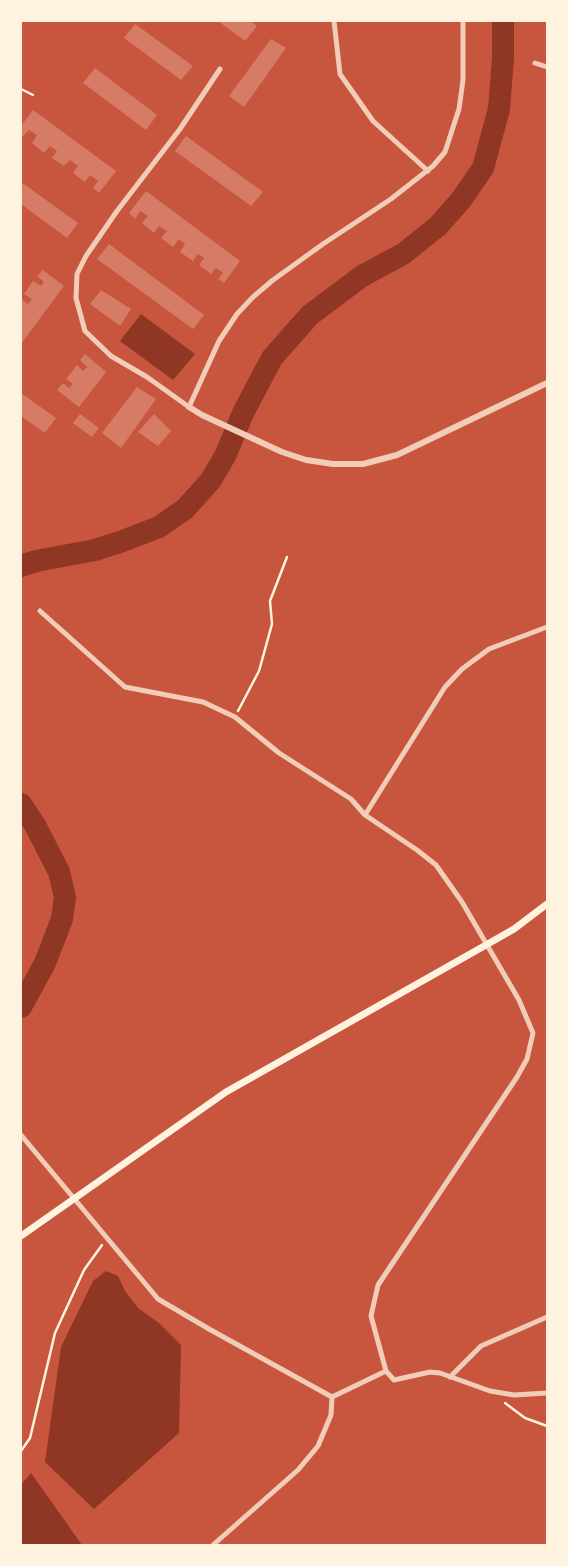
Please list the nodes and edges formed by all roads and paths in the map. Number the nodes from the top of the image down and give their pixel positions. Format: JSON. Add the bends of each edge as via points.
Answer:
{"nodes":[{"id":1,"x":334,"y":21,"type":"edge"},
{"id":2,"x":463,"y":21,"type":"edge"},
{"id":3,"x":535,"y":63,"type":"dead end"},
{"id":4,"x":547,"y":67,"type":"edge"},
{"id":5,"x":220,"y":69,"type":"dead end"},
{"id":6,"x":21,"y":89,"type":"edge"},
{"id":7,"x":33,"y":95,"type":"dead end"},
{"id":8,"x":428,"y":171,"type":"junction"},
{"id":9,"x":547,"y":383,"type":"edge"},
{"id":10,"x":188,"y":407,"type":"junction"},
{"id":11,"x":287,"y":557,"type":"dead end"},
{"id":12,"x":40,"y":611,"type":"dead end"},
{"id":13,"x":547,"y":627,"type":"edge"},
{"id":14,"x":235,"y":717,"type":"junction"},
{"id":15,"x":364,"y":815,"type":"junction"},
{"id":16,"x":547,"y":904,"type":"edge"},
{"id":17,"x":486,"y":945,"type":"junction"},
{"id":18,"x":21,"y":1135,"type":"edge"},
{"id":19,"x":75,"y":1198,"type":"junction"},
{"id":20,"x":21,"y":1236,"type":"edge"},
{"id":21,"x":108,"y":1237,"type":"junction"},
{"id":22,"x":547,"y":1317,"type":"edge"},
{"id":23,"x":386,"y":1371,"type":"junction"},
{"id":24,"x":450,"y":1377,"type":"junction"},
{"id":25,"x":547,"y":1393,"type":"edge"},
{"id":26,"x":332,"y":1398,"type":"junction"},
{"id":27,"x":504,"y":1402,"type":"dead end"},
{"id":28,"x":547,"y":1426,"type":"edge"},
{"id":29,"x":21,"y":1451,"type":"edge"},
{"id":30,"x":213,"y":1545,"type":"edge"}],
"edges":[{"from":1,"to":8,"type":"street","via":[[340,74],[373,121]]},
{"from":2,"to":8,"type":"street","via":[[463,80],[459,109],[445,152]]},
{"from":3,"to":4,"type":"street"},
{"from":5,"to":10,"type":"street","via":[[86,256],[78,274],[76,298],[85,331],[111,356]]},
{"from":6,"to":7,"type":"path"},
{"from":8,"to":10,"type":"street","via":[[253,296],[219,341]]},
{"from":9,"to":10,"type":"street","via":[[396,455],[363,464],[306,460],[282,452]]},
{"from":11,"to":14,"type":"path","via":[[270,601],[272,624],[260,671]]},
{"from":12,"to":14,"type":"street","via":[[126,686],[204,702]]},
{"from":13,"to":15,"type":"street","via":[[489,648],[445,687]]},
{"from":14,"to":15,"type":"street","via":[[280,753],[351,799]]},
{"from":15,"to":17,"type":"street","via":[[436,865]]},
{"from":16,"to":17,"type":"main road"},
{"from":17,"to":19,"type":"main road","via":[[226,1092]]},
{"from":17,"to":23,"type":"street","via":[[519,1000],[533,1033],[527,1059],[378,1285],[371,1316]]},
{"from":18,"to":19,"type":"street"},
{"from":19,"to":20,"type":"main road"},
{"from":19,"to":21,"type":"street"},
{"from":21,"to":26,"type":"street","via":[[158,1299]]},
{"from":21,"to":29,"type":"path","via":[[84,1270],[55,1333],[30,1438]]},
{"from":22,"to":24,"type":"street","via":[[481,1346]]},
{"from":23,"to":24,"type":"street","via":[[394,1380],[430,1372]]},
{"from":23,"to":26,"type":"street"},
{"from":24,"to":25,"type":"street","via":[[490,1391],[514,1395]]},
{"from":26,"to":30,"type":"street","via":[[331,1415],[318,1446],[298,1470]]},
{"from":27,"to":28,"type":"path","via":[[525,1418]]}]}
